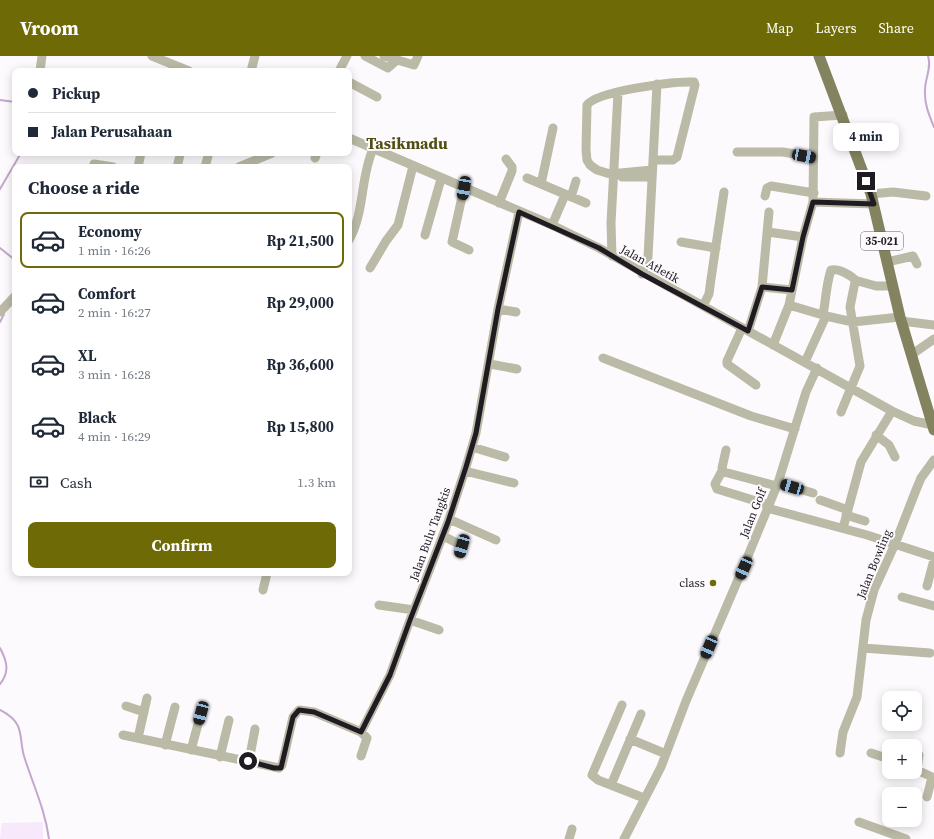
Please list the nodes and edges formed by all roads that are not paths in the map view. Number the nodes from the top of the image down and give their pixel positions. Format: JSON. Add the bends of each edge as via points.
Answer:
{"nodes":[{"id":1,"x":42,"y":56,"type":"edge"},
{"id":2,"x":152,"y":56,"type":"edge"},
{"id":3,"x":256,"y":56,"type":"edge"},
{"id":4,"x":346,"y":56,"type":"edge"},
{"id":5,"x":365,"y":56,"type":"edge"},
{"id":6,"x":384,"y":56,"type":"edge"},
{"id":7,"x":418,"y":56,"type":"edge"},
{"id":8,"x":819,"y":56,"type":"edge"},
{"id":9,"x":166,"y":59,"type":"edge"},
{"id":10,"x":397,"y":60,"type":"junction"},
{"id":11,"x":40,"y":68,"type":"edge"},
{"id":12,"x":183,"y":68,"type":"edge"},
{"id":13,"x":252,"y":68,"type":"edge"},
{"id":14,"x":340,"y":68,"type":"edge"},
{"id":15,"x":352,"y":84,"type":"edge"},
{"id":16,"x":657,"y":84,"type":"junction"},
{"id":17,"x":618,"y":93,"type":"junction"},
{"id":18,"x":376,"y":97,"type":"dead end"},
{"id":19,"x":842,"y":115,"type":"junction"},
{"id":20,"x":553,"y":128,"type":"dead end"},
{"id":21,"x":352,"y":139,"type":"edge"},
{"id":22,"x":373,"y":149,"type":"junction"},
{"id":23,"x":737,"y":152,"type":"dead end"},
{"id":24,"x":208,"y":156,"type":"dead end"},
{"id":25,"x":265,"y":156,"type":"edge"},
{"id":26,"x":813,"y":157,"type":"junction"},
{"id":27,"x":506,"y":159,"type":"dead end"},
{"id":28,"x":653,"y":160,"type":"junction"},
{"id":29,"x":206,"y":164,"type":"edge"},
{"id":30,"x":246,"y":164,"type":"edge"},
{"id":31,"x":413,"y":166,"type":"junction"},
{"id":32,"x":614,"y":174,"type":"junction"},
{"id":33,"x":652,"y":174,"type":"junction"},
{"id":34,"x":527,"y":178,"type":"dead end"},
{"id":35,"x":441,"y":179,"type":"junction"},
{"id":36,"x":576,"y":181,"type":"dead end"},
{"id":37,"x":541,"y":184,"type":"junction"},
{"id":38,"x":464,"y":188,"type":"junction"},
{"id":39,"x":724,"y":192,"type":"dead end"},
{"id":40,"x":568,"y":196,"type":"junction"},
{"id":41,"x":764,"y":196,"type":"dead end"},
{"id":42,"x":926,"y":196,"type":"dead end"},
{"id":43,"x":814,"y":198,"type":"junction"},
{"id":44,"x":873,"y":199,"type":"junction"},
{"id":45,"x":499,"y":203,"type":"junction"},
{"id":46,"x":586,"y":203,"type":"dead end"},
{"id":47,"x":519,"y":212,"type":"junction"},
{"id":48,"x":769,"y":212,"type":"dead end"},
{"id":49,"x":552,"y":225,"type":"junction"},
{"id":50,"x":352,"y":232,"type":"edge"},
{"id":51,"x":768,"y":232,"type":"junction"},
{"id":52,"x":425,"y":235,"type":"dead end"},
{"id":53,"x":803,"y":237,"type":"junction"},
{"id":54,"x":681,"y":242,"type":"dead end"},
{"id":55,"x":716,"y":248,"type":"junction"},
{"id":56,"x":469,"y":250,"type":"dead end"},
{"id":57,"x":612,"y":256,"type":"junction"},
{"id":58,"x":887,"y":262,"type":"junction"},
{"id":59,"x":917,"y":264,"type":"dead end"},
{"id":60,"x":370,"y":268,"type":"dead end"},
{"id":61,"x":642,"y":274,"type":"junction"},
{"id":62,"x":856,"y":281,"type":"junction"},
{"id":63,"x":893,"y":286,"type":"junction"},
{"id":64,"x":762,"y":287,"type":"junction"},
{"id":65,"x":792,"y":290,"type":"junction"},
{"id":66,"x":12,"y":299,"type":"edge"},
{"id":67,"x":789,"y":305,"type":"junction"},
{"id":68,"x":703,"y":306,"type":"junction"},
{"id":69,"x":498,"y":309,"type":"junction"},
{"id":70,"x":0,"y":312,"type":"edge"},
{"id":71,"x":516,"y":312,"type":"dead end"},
{"id":72,"x":824,"y":315,"type":"junction"},
{"id":73,"x":901,"y":319,"type":"junction"},
{"id":74,"x":853,"y":322,"type":"junction"},
{"id":75,"x":934,"y":325,"type":"edge"},
{"id":76,"x":745,"y":329,"type":"junction"},
{"id":77,"x":934,"y":339,"type":"edge"},
{"id":78,"x":773,"y":345,"type":"junction"},
{"id":79,"x":911,"y":355,"type":"junction"},
{"id":80,"x":603,"y":358,"type":"dead end"},
{"id":81,"x":806,"y":362,"type":"junction"},
{"id":82,"x":490,"y":364,"type":"junction"},
{"id":83,"x":817,"y":368,"type":"junction"},
{"id":84,"x":517,"y":369,"type":"dead end"},
{"id":85,"x":756,"y":385,"type":"dead end"},
{"id":86,"x":851,"y":387,"type":"junction"},
{"id":87,"x":892,"y":411,"type":"junction"},
{"id":88,"x":841,"y":412,"type":"dead end"},
{"id":89,"x":933,"y":428,"type":"edge"},
{"id":90,"x":795,"y":429,"type":"junction"},
{"id":91,"x":876,"y":435,"type":"junction"},
{"id":92,"x":472,"y":447,"type":"junction"},
{"id":93,"x":726,"y":450,"type":"dead end"},
{"id":94,"x":505,"y":457,"type":"dead end"},
{"id":95,"x":895,"y":457,"type":"dead end"},
{"id":96,"x":934,"y":460,"type":"edge"},
{"id":97,"x":465,"y":470,"type":"junction"},
{"id":98,"x":722,"y":471,"type":"junction"},
{"id":99,"x":514,"y":483,"type":"dead end"},
{"id":100,"x":778,"y":485,"type":"junction"},
{"id":101,"x":813,"y":493,"type":"dead end"},
{"id":102,"x":820,"y":500,"type":"dead end"},
{"id":103,"x":768,"y":506,"type":"junction"},
{"id":104,"x":847,"y":512,"type":"junction"},
{"id":105,"x":449,"y":519,"type":"junction"},
{"id":106,"x":865,"y":521,"type":"dead end"},
{"id":107,"x":843,"y":528,"type":"junction"},
{"id":108,"x":443,"y":536,"type":"junction"},
{"id":109,"x":496,"y":540,"type":"dead end"},
{"id":110,"x":895,"y":544,"type":"junction"},
{"id":111,"x":460,"y":554,"type":"dead end"},
{"id":112,"x":934,"y":558,"type":"edge"},
{"id":113,"x":266,"y":576,"type":"edge"},
{"id":114,"x":927,"y":586,"type":"dead end"},
{"id":115,"x":264,"y":590,"type":"dead end"},
{"id":116,"x":902,"y":597,"type":"dead end"},
{"id":117,"x":379,"y":605,"type":"dead end"},
{"id":118,"x":934,"y":606,"type":"edge"},
{"id":119,"x":414,"y":610,"type":"junction"},
{"id":120,"x":410,"y":620,"type":"junction"},
{"id":121,"x":439,"y":630,"type":"dead end"},
{"id":122,"x":863,"y":648,"type":"junction"},
{"id":123,"x":930,"y":653,"type":"dead end"},
{"id":124,"x":147,"y":698,"type":"dead end"},
{"id":125,"x":622,"y":705,"type":"dead end"},
{"id":126,"x":126,"y":706,"type":"dead end"},
{"id":127,"x":175,"y":707,"type":"dead end"},
{"id":128,"x":144,"y":712,"type":"junction"},
{"id":129,"x":201,"y":713,"type":"dead end"},
{"id":130,"x":641,"y":714,"type":"dead end"},
{"id":131,"x":229,"y":720,"type":"dead end"},
{"id":132,"x":255,"y":729,"type":"dead end"},
{"id":133,"x":283,"y":732,"type":"dead end"},
{"id":134,"x":361,"y":732,"type":"junction"},
{"id":135,"x":123,"y":735,"type":"dead end"},
{"id":136,"x":138,"y":738,"type":"junction"},
{"id":137,"x":630,"y":739,"type":"junction"},
{"id":138,"x":165,"y":745,"type":"junction"},
{"id":139,"x":191,"y":750,"type":"junction"},
{"id":140,"x":840,"y":753,"type":"dead end"},
{"id":141,"x":871,"y":753,"type":"dead end"},
{"id":142,"x":666,"y":754,"type":"junction"},
{"id":143,"x":220,"y":756,"type":"junction"},
{"id":144,"x":362,"y":756,"type":"dead end"},
{"id":145,"x":882,"y":757,"type":"edge"},
{"id":146,"x":248,"y":761,"type":"junction"},
{"id":147,"x":279,"y":767,"type":"junction"},
{"id":148,"x":922,"y":772,"type":"edge"},
{"id":149,"x":933,"y":778,"type":"edge"},
{"id":150,"x":611,"y":785,"type":"junction"},
{"id":151,"x":927,"y":797,"type":"dead end"},
{"id":152,"x":644,"y":798,"type":"junction"},
{"id":153,"x":859,"y":822,"type":"dead end"},
{"id":154,"x":572,"y":829,"type":"dead end"},
{"id":155,"x":569,"y":839,"type":"edge"},
{"id":156,"x":624,"y":839,"type":"edge"},
{"id":157,"x":906,"y":839,"type":"edge"}],
"edges":[{"from":1,"to":11,"type":"street"},
{"from":2,"to":9,"type":"street"},
{"from":3,"to":13,"type":"street"},
{"from":4,"to":14,"type":"street"},
{"from":5,"to":10,"type":"street","via":[[389,68]]},
{"from":6,"to":10,"type":"street"},
{"from":7,"to":10,"type":"street","via":[[415,64]]},
{"from":8,"to":19,"type":"main road","number":"35-021"},
{"from":9,"to":12,"type":"street"},
{"from":15,"to":18,"type":"street"},
{"from":16,"to":17,"type":"street"},
{"from":16,"to":28,"type":"street"},
{"from":16,"to":28,"type":"street","via":[[693,82],[695,85],[676,158]]},
{"from":17,"to":32,"type":"street"},
{"from":17,"to":32,"type":"street","via":[[591,101],[586,108],[587,160],[597,170]]},
{"from":19,"to":26,"type":"street","via":[[815,116]]},
{"from":19,"to":44,"type":"main road","number":"35-021"},
{"from":20,"to":37,"type":"street"},
{"from":21,"to":22,"type":"street","name":"Jalan Atletik"},
{"from":22,"to":31,"type":"street","name":"Jalan Atletik"},
{"from":22,"to":50,"type":"street","via":[[361,193],[361,208]]},
{"from":23,"to":26,"type":"street","via":[[783,152]]},
{"from":24,"to":29,"type":"street"},
{"from":25,"to":30,"type":"street"},
{"from":26,"to":43,"type":"street"},
{"from":27,"to":45,"type":"street","via":[[512,171]]},
{"from":28,"to":33,"type":"street"},
{"from":31,"to":35,"type":"street","name":"Jalan Atletik"},
{"from":31,"to":60,"type":"street","via":[[398,225]]},
{"from":32,"to":33,"type":"street","via":[[625,177]]},
{"from":32,"to":57,"type":"street"},
{"from":33,"to":61,"type":"street","via":[[648,257]]},
{"from":34,"to":37,"type":"street"},
{"from":35,"to":38,"type":"street","name":"Jalan Atletik"},
{"from":35,"to":52,"type":"street"},
{"from":36,"to":40,"type":"street"},
{"from":37,"to":40,"type":"street"},
{"from":38,"to":45,"type":"street","name":"Jalan Atletik"},
{"from":38,"to":56,"type":"street","via":[[452,242]]},
{"from":39,"to":55,"type":"street"},
{"from":40,"to":46,"type":"street"},
{"from":40,"to":49,"type":"street"},
{"from":41,"to":43,"type":"street","via":[[767,188],[771,186]]},
{"from":42,"to":44,"type":"street","via":[[893,192]]},
{"from":43,"to":44,"type":"street"},
{"from":43,"to":53,"type":"street"},
{"from":44,"to":58,"type":"main road","number":"35-021"},
{"from":45,"to":47,"type":"street","name":"Jalan Atletik"},
{"from":47,"to":49,"type":"street","name":"Jalan Atletik"},
{"from":47,"to":69,"type":"street","name":"Jalan Bulu Tangkis"},
{"from":48,"to":51,"type":"street"},
{"from":49,"to":57,"type":"street","name":"Jalan Atletik"},
{"from":51,"to":53,"type":"street"},
{"from":51,"to":64,"type":"street"},
{"from":53,"to":65,"type":"street"},
{"from":54,"to":55,"type":"street"},
{"from":55,"to":68,"type":"street","via":[[710,289]]},
{"from":57,"to":61,"type":"street","name":"Jalan Atletik"},
{"from":58,"to":59,"type":"street","via":[[913,256]]},
{"from":58,"to":63,"type":"main road","number":"35-021"},
{"from":61,"to":68,"type":"street","name":"Jalan Atletik"},
{"from":62,"to":63,"type":"street","via":[[874,286]]},
{"from":62,"to":72,"type":"street","via":[[852,276],[833,268],[830,270]]},
{"from":62,"to":74,"type":"street","via":[[850,305]]},
{"from":63,"to":73,"type":"main road","number":"35-021"},
{"from":64,"to":65,"type":"street"},
{"from":64,"to":76,"type":"street"},
{"from":65,"to":67,"type":"street"},
{"from":66,"to":70,"type":"street"},
{"from":67,"to":72,"type":"street"},
{"from":67,"to":78,"type":"street"},
{"from":68,"to":76,"type":"street","name":"Jalan Atletik"},
{"from":69,"to":71,"type":"street"},
{"from":69,"to":82,"type":"street","name":"Jalan Bulu Tangkis"},
{"from":72,"to":74,"type":"street"},
{"from":72,"to":81,"type":"street"},
{"from":73,"to":74,"type":"street"},
{"from":73,"to":75,"type":"street"},
{"from":73,"to":79,"type":"main road","number":"35-021"},
{"from":74,"to":86,"type":"street","via":[[860,366]]},
{"from":76,"to":78,"type":"street","name":"Jalan Atletik"},
{"from":76,"to":85,"type":"street","via":[[727,364]]},
{"from":77,"to":79,"type":"street"},
{"from":78,"to":81,"type":"street","name":"Jalan Atletik"},
{"from":79,"to":89,"type":"main road","number":"35-021"},
{"from":80,"to":90,"type":"street","via":[[750,416]]},
{"from":81,"to":83,"type":"street","name":"Jalan Atletik"},
{"from":82,"to":84,"type":"street"},
{"from":82,"to":92,"type":"street","name":"Jalan Bulu Tangkis"},
{"from":83,"to":86,"type":"street","name":"Jalan Atletik"},
{"from":83,"to":90,"type":"street","name":"Jalan Golf","via":[[806,392]]},
{"from":86,"to":87,"type":"street","name":"Jalan Atletik"},
{"from":86,"to":88,"type":"street"},
{"from":87,"to":89,"type":"street","name":"Jalan Atletik"},
{"from":87,"to":91,"type":"street"},
{"from":90,"to":100,"type":"street","name":"Jalan Golf"},
{"from":91,"to":95,"type":"street","via":[[889,445]]},
{"from":91,"to":104,"type":"street","via":[[861,462]]},
{"from":92,"to":94,"type":"street"},
{"from":92,"to":97,"type":"street","name":"Jalan Bulu Tangkis"},
{"from":93,"to":98,"type":"street"},
{"from":96,"to":110,"type":"street","name":"Jalan Bowling","via":[[916,490]]},
{"from":97,"to":99,"type":"street"},
{"from":97,"to":105,"type":"street","name":"Jalan Bulu Tangkis"},
{"from":98,"to":100,"type":"street"},
{"from":98,"to":103,"type":"street","via":[[715,484],[717,489]]},
{"from":100,"to":101,"type":"street"},
{"from":100,"to":103,"type":"street","name":"Jalan Golf"},
{"from":102,"to":104,"type":"street"},
{"from":103,"to":107,"type":"street"},
{"from":103,"to":142,"type":"street","name":"Jalan Golf"},
{"from":104,"to":106,"type":"street"},
{"from":104,"to":107,"type":"street"},
{"from":105,"to":108,"type":"street","name":"Jalan Bulu Tangkis"},
{"from":105,"to":109,"type":"street"},
{"from":107,"to":110,"type":"street"},
{"from":108,"to":111,"type":"street","via":[[462,545]]},
{"from":108,"to":119,"type":"street","name":"Jalan Bulu Tangkis"},
{"from":110,"to":112,"type":"street"},
{"from":110,"to":122,"type":"street","name":"Jalan Bowling","via":[[873,596],[866,620]]},
{"from":112,"to":114,"type":"street"},
{"from":113,"to":115,"type":"street"},
{"from":116,"to":118,"type":"street"},
{"from":117,"to":119,"type":"street"},
{"from":119,"to":120,"type":"street","name":"Jalan Bulu Tangkis"},
{"from":120,"to":121,"type":"street"},
{"from":120,"to":134,"type":"street","name":"Jalan Bulu Tangkis","via":[[390,675]]},
{"from":122,"to":123,"type":"street"},
{"from":122,"to":140,"type":"street","name":"Jalan Bowling","via":[[857,697],[843,732]]},
{"from":124,"to":128,"type":"street"},
{"from":125,"to":150,"type":"street","via":[[592,775],[593,778]]},
{"from":126,"to":128,"type":"street"},
{"from":127,"to":138,"type":"street"},
{"from":128,"to":136,"type":"street"},
{"from":129,"to":139,"type":"street"},
{"from":130,"to":137,"type":"street"},
{"from":131,"to":143,"type":"street"},
{"from":132,"to":146,"type":"street"},
{"from":133,"to":147,"type":"street"},
{"from":134,"to":144,"type":"street","via":[[367,738]]},
{"from":134,"to":147,"type":"street","via":[[314,712],[299,710],[293,717]]},
{"from":135,"to":136,"type":"street"},
{"from":136,"to":138,"type":"street"},
{"from":137,"to":142,"type":"street"},
{"from":137,"to":150,"type":"street"},
{"from":138,"to":139,"type":"street"},
{"from":139,"to":143,"type":"street"},
{"from":141,"to":145,"type":"street"},
{"from":142,"to":152,"type":"street","name":"Jalan Golf"},
{"from":143,"to":146,"type":"street"},
{"from":146,"to":147,"type":"street"},
{"from":148,"to":149,"type":"street"},
{"from":149,"to":151,"type":"street"},
{"from":150,"to":152,"type":"street"},
{"from":152,"to":156,"type":"street","name":"Jalan Golf"},
{"from":153,"to":157,"type":"street"},
{"from":154,"to":155,"type":"street"}]}
